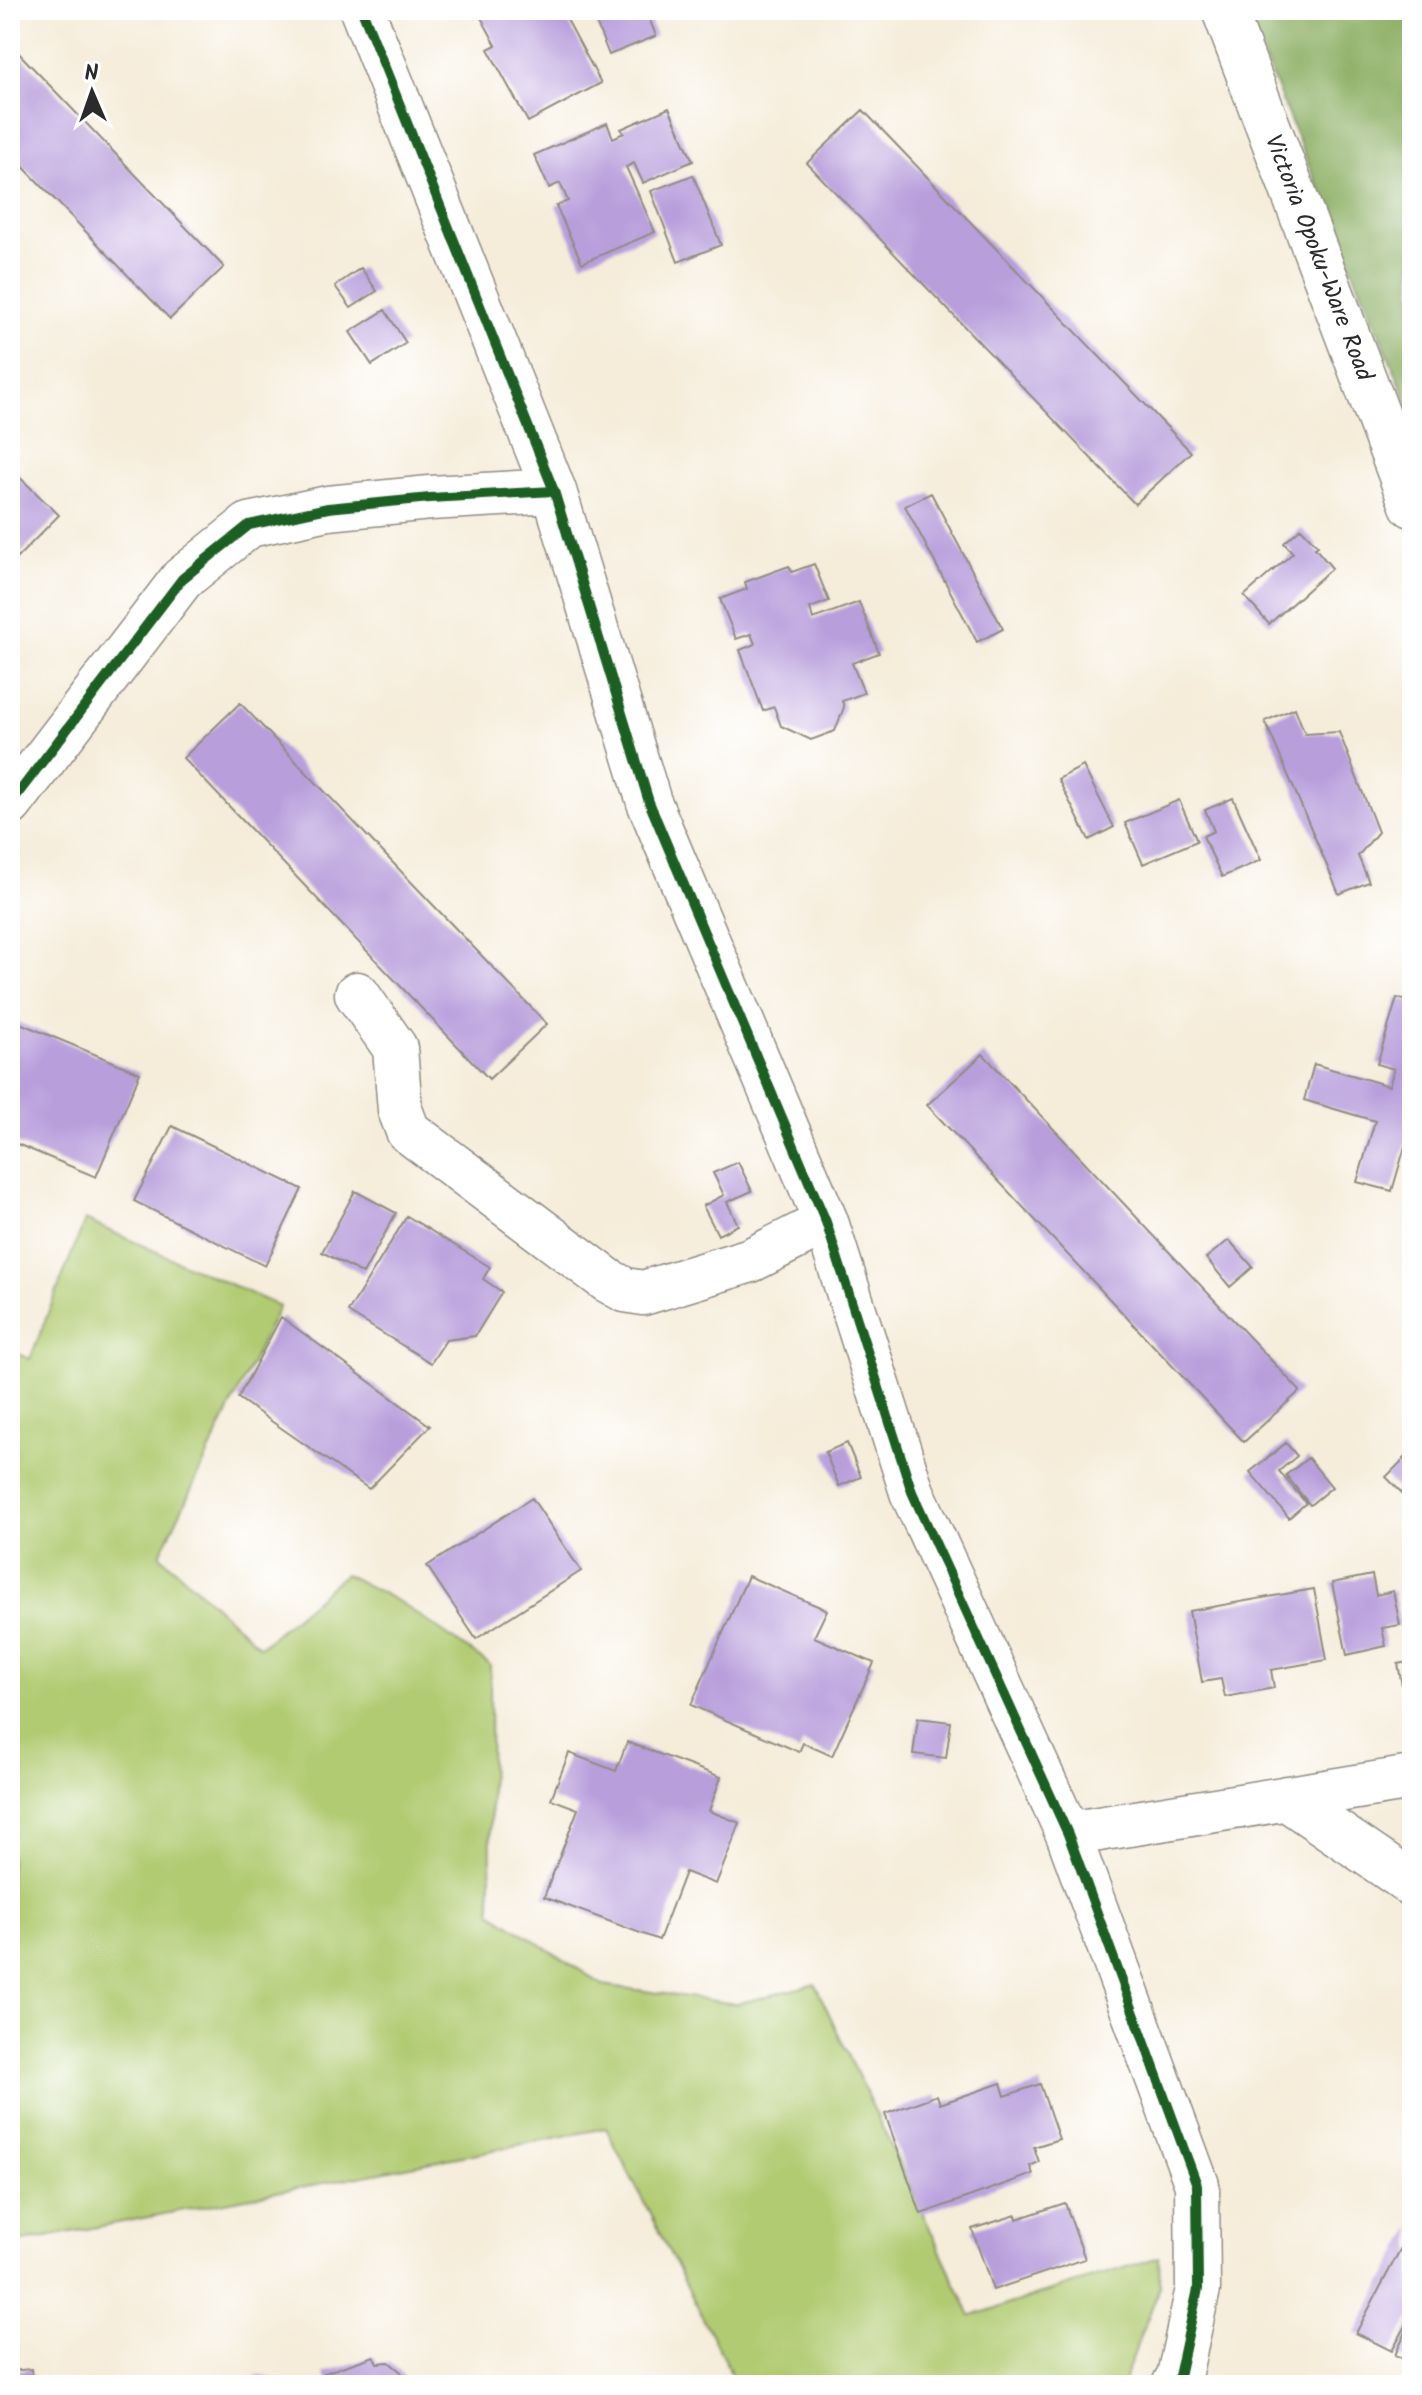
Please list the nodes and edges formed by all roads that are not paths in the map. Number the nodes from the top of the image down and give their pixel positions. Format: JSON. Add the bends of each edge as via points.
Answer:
{"nodes":[{"id":1,"x":362,"y":10,"type":"edge"},
{"id":2,"x":1224,"y":10,"type":"edge"},
{"id":3,"x":554,"y":491,"type":"junction"},
{"id":4,"x":1412,"y":505,"type":"edge"},
{"id":5,"x":10,"y":804,"type":"edge"},
{"id":6,"x":357,"y":994,"type":"dead end"},
{"id":7,"x":826,"y":1222,"type":"junction"},
{"id":8,"x":1412,"y":1778,"type":"edge"},
{"id":9,"x":1286,"y":1798,"type":"junction"},
{"id":10,"x":1068,"y":1834,"type":"junction"},
{"id":11,"x":1412,"y":1884,"type":"edge"},
{"id":12,"x":1174,"y":2385,"type":"edge"}],
"edges":[{"from":1,"to":3,"type":"street"},
{"from":2,"to":4,"type":"street","name":"Victoria Opoku-Ware Road"},
{"from":3,"to":5,"type":"street","via":[[328,508],[249,525],[182,579]]},
{"from":3,"to":7,"type":"street","via":[[649,802]]},
{"from":6,"to":7,"type":"street","via":[[395,1048],[400,1110],[408,1131],[625,1290],[643,1293],[751,1260]]},
{"from":7,"to":10,"type":"street","via":[[912,1492]]},
{"from":8,"to":9,"type":"street"},
{"from":9,"to":10,"type":"street"},
{"from":9,"to":11,"type":"street"},
{"from":10,"to":12,"type":"street","via":[[1197,2185],[1198,2289]]}]}
